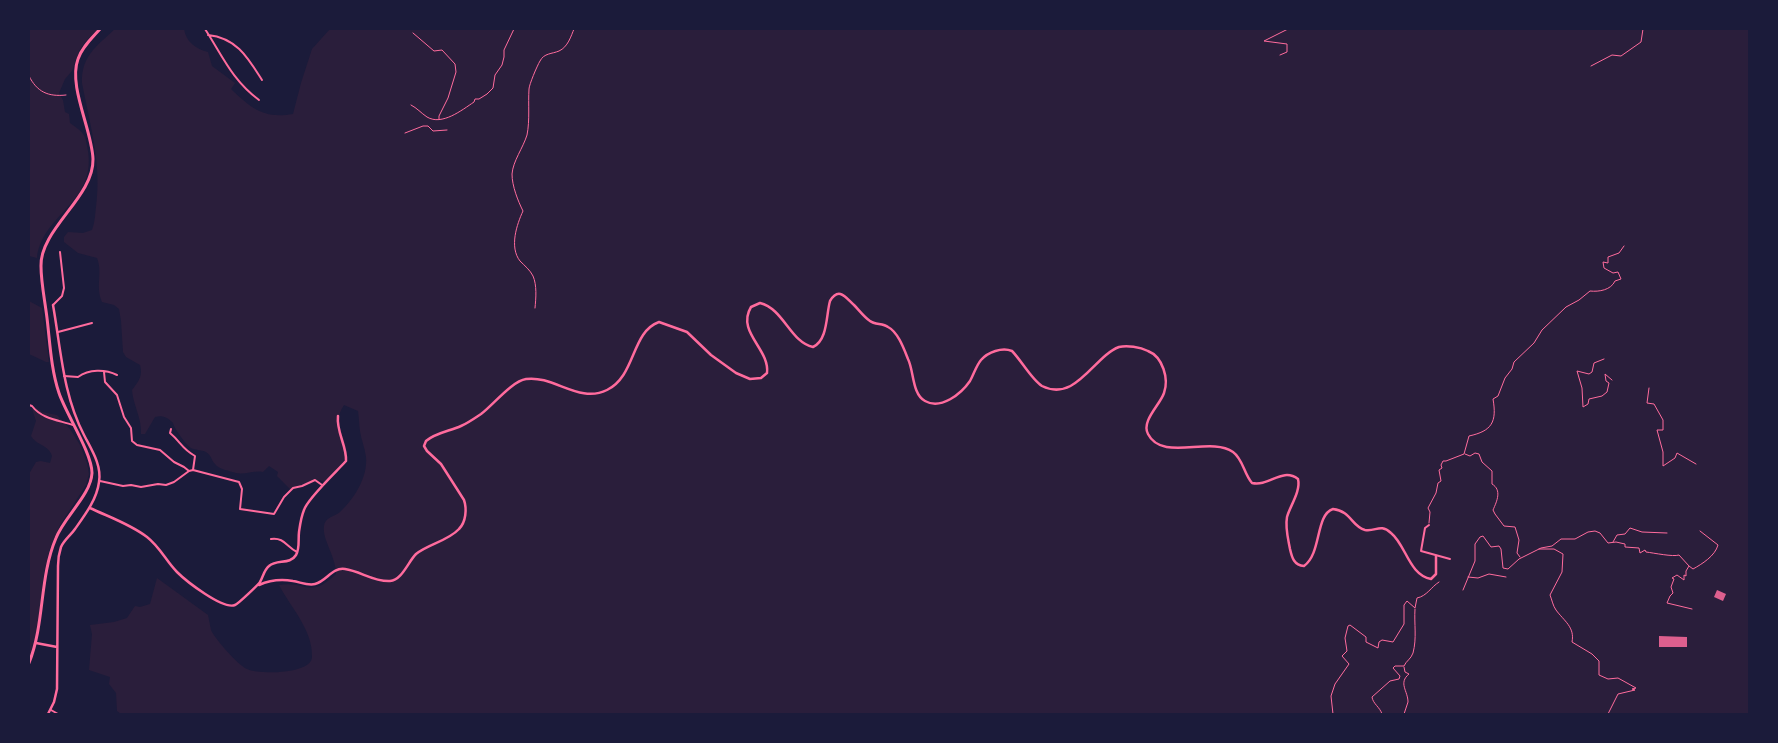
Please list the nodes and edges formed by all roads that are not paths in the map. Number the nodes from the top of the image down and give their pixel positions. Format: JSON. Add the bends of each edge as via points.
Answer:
{"nodes":[{"id":1,"x":100,"y":29,"type":"edge"},
{"id":2,"x":205,"y":29,"type":"edge"},
{"id":3,"x":208,"y":35,"type":"junction"},
{"id":4,"x":262,"y":80,"type":"dead end"},
{"id":5,"x":259,"y":100,"type":"dead end"},
{"id":6,"x":60,"y":252,"type":"dead end"},
{"id":7,"x":53,"y":305,"type":"joint"},
{"id":8,"x":92,"y":323,"type":"dead end"},
{"id":9,"x":58,"y":332,"type":"junction"},
{"id":10,"x":104,"y":372,"type":"junction"},
{"id":11,"x":117,"y":375,"type":"dead end"},
{"id":12,"x":64,"y":376,"type":"junction"},
{"id":13,"x":29,"y":405,"type":"edge"},
{"id":14,"x":338,"y":416,"type":"dead end"},
{"id":15,"x":74,"y":425,"type":"junction"},
{"id":16,"x":171,"y":429,"type":"dead end"},
{"id":17,"x":193,"y":470,"type":"junction"},
{"id":18,"x":189,"y":471,"type":"junction"},
{"id":19,"x":100,"y":481,"type":"junction"},
{"id":20,"x":323,"y":486,"type":"junction"},
{"id":21,"x":90,"y":508,"type":"junction"},
{"id":22,"x":1429,"y":525,"type":"road end"},
{"id":23,"x":271,"y":539,"type":"dead end"},
{"id":24,"x":297,"y":552,"type":"junction"},
{"id":25,"x":1436,"y":556,"type":"junction"},
{"id":26,"x":1450,"y":559,"type":"dead end"},
{"id":27,"x":259,"y":585,"type":"junction"},
{"id":28,"x":36,"y":643,"type":"junction"},
{"id":29,"x":57,"y":647,"type":"junction"},
{"id":30,"x":29,"y":663,"type":"edge"},
{"id":31,"x":51,"y":710,"type":"junction"},
{"id":32,"x":48,"y":714,"type":"edge"},
{"id":33,"x":58,"y":714,"type":"edge"}],
"edges":[{"from":1,"to":15,"type":"main road","via":[[84,48],[76,68],[76,83],[92,150],[92,169],[85,186],[47,243],[41,260],[55,377]]},
{"from":2,"to":3,"type":"street"},
{"from":3,"to":4,"type":"street","via":[[222,36],[233,43]]},
{"from":3,"to":5,"type":"street","via":[[232,74]]},
{"from":6,"to":7,"type":"street","via":[[64,288],[62,296]]},
{"from":7,"to":9,"type":"street"},
{"from":8,"to":9,"type":"street"},
{"from":9,"to":12,"type":"street"},
{"from":10,"to":11,"type":"street"},
{"from":10,"to":12,"type":"street"},
{"from":10,"to":18,"type":"street","via":[[105,382],[118,396],[131,428],[132,441],[160,450]]},
{"from":12,"to":19,"type":"street","via":[[74,417],[94,455]]},
{"from":13,"to":15,"type":"street","via":[[38,414]]},
{"from":14,"to":20,"type":"street","via":[[346,461]]},
{"from":15,"to":28,"type":"main road","via":[[91,463],[91,481],[53,544]]},
{"from":16,"to":17,"type":"street","via":[[170,433],[184,450],[195,456]]},
{"from":17,"to":18,"type":"street"},
{"from":17,"to":20,"type":"street","via":[[239,482],[242,489],[240,509],[274,514],[293,488],[316,480]]},
{"from":18,"to":19,"type":"street","via":[[166,485],[123,486]]},
{"from":19,"to":21,"type":"street"},
{"from":20,"to":24,"type":"street","via":[[304,507]]},
{"from":21,"to":27,"type":"street","via":[[146,536],[178,573],[225,606],[238,604]]},
{"from":21,"to":29,"type":"street","via":[[60,552]]},
{"from":22,"to":25,"type":"street","via":[[1425,528],[1421,551]]},
{"from":23,"to":24,"type":"street","via":[[285,541]]},
{"from":24,"to":27,"type":"street","via":[[291,560],[268,566]]},
{"from":25,"to":26,"type":"street"},
{"from":25,"to":27,"type":"street","via":[[1436,574],[1432,578],[1425,577],[1411,564],[1388,531],[1380,527],[1364,529],[1346,513],[1333,509],[1324,517],[1310,561],[1304,566],[1296,564],[1286,527],[1298,479],[1284,475],[1252,484],[1239,457],[1231,450],[1207,446],[1168,448],[1156,444],[1146,426],[1164,394],[1163,368],[1159,359],[1148,350],[1126,346],[1117,348],[1080,380],[1056,388],[1040,384],[1012,351],[1001,350],[981,360],[971,380],[960,392],[945,402],[935,404],[920,396],[911,365],[894,332],[870,321],[846,296],[839,294],[830,300],[822,337],[813,347],[796,336],[771,308],[760,304],[751,307],[748,330],[768,366],[766,375],[761,378],[741,376],[711,355],[687,332],[659,322],[644,335],[620,380],[598,394],[583,394],[547,381],[527,379],[518,382],[471,420],[426,441],[425,449],[441,464],[464,500],[465,519],[454,533],[417,554],[398,577],[382,580],[342,568],[314,584],[278,580]]},
{"from":28,"to":29,"type":"street"},
{"from":28,"to":30,"type":"main road"},
{"from":29,"to":31,"type":"street","via":[[57,689]]},
{"from":31,"to":32,"type":"street"},
{"from":31,"to":33,"type":"street"}]}
